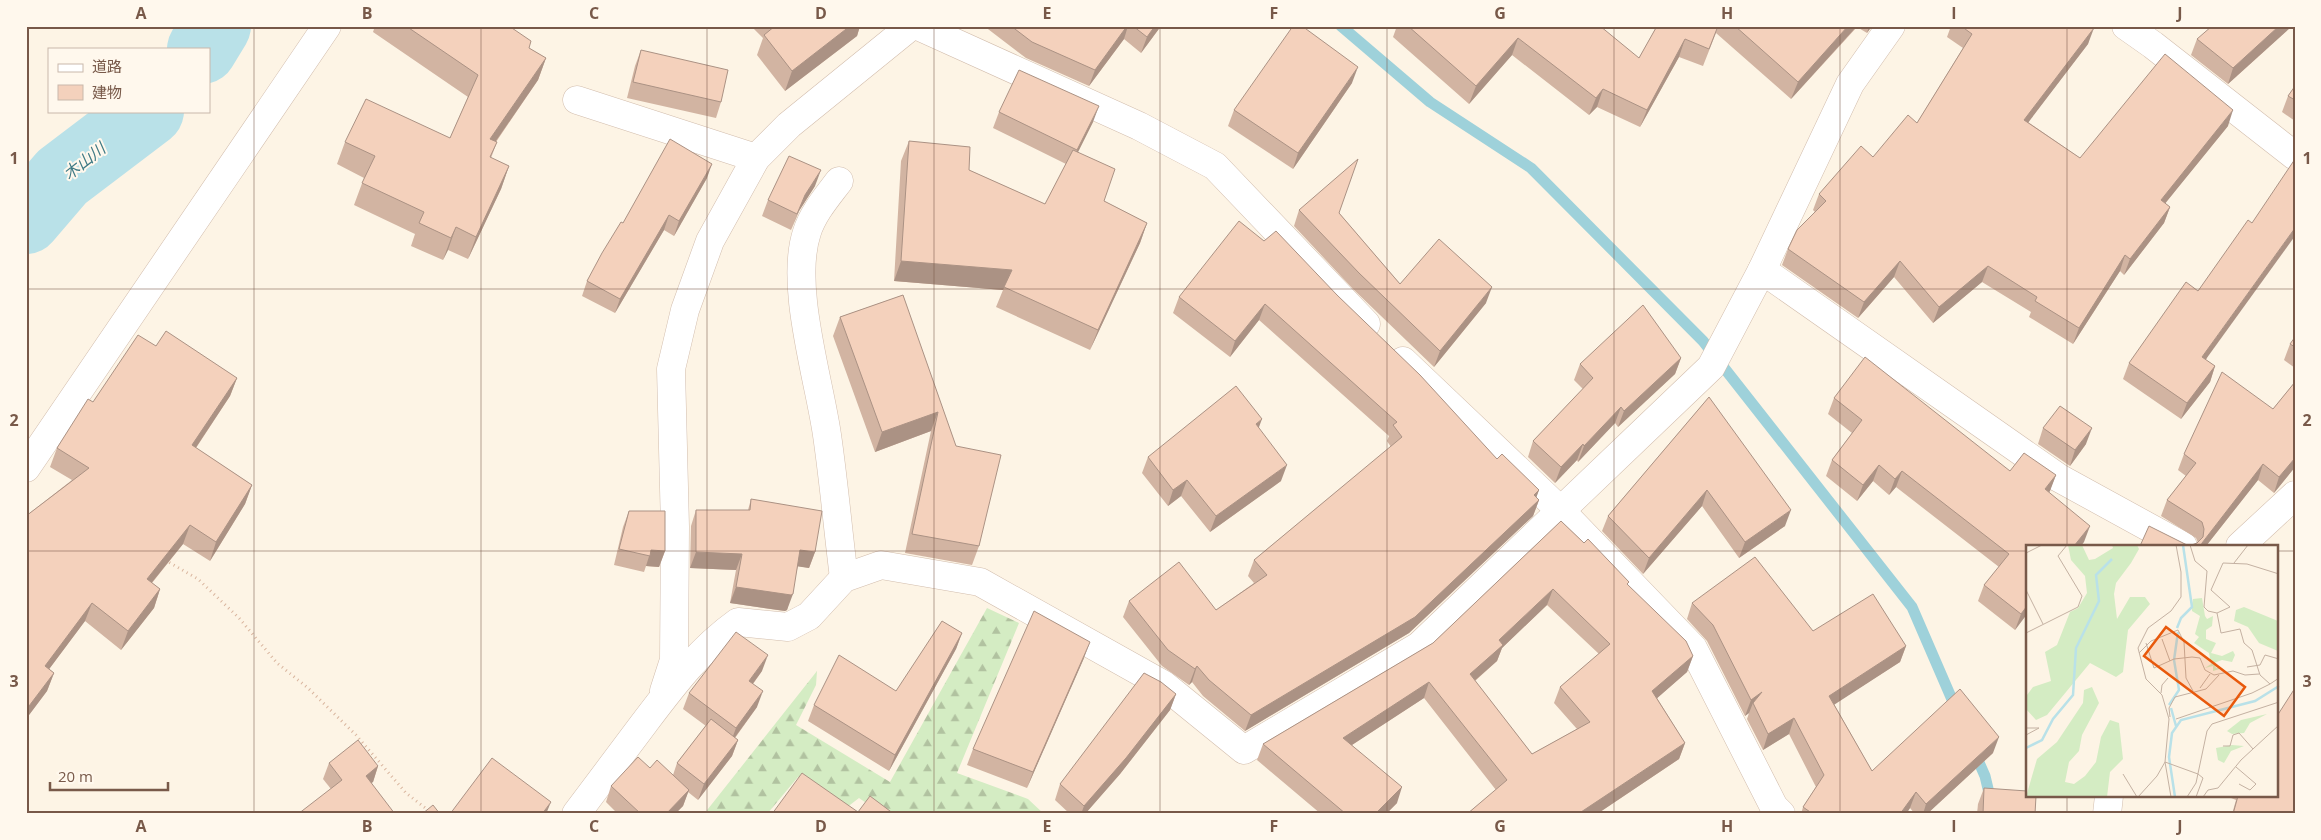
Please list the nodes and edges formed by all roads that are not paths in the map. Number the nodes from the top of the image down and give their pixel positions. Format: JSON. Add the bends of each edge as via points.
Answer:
{"nodes":[{"id":1,"x":327,"y":26,"type":"edge"},
{"id":2,"x":911,"y":26,"type":"edge"},
{"id":3,"x":918,"y":26,"type":"edge"},
{"id":4,"x":1891,"y":26,"type":"edge"},
{"id":5,"x":2126,"y":26,"type":"edge"},
{"id":6,"x":577,"y":100,"type":"dead end"},
{"id":7,"x":2295,"y":156,"type":"edge"},
{"id":8,"x":756,"y":158,"type":"junction"},
{"id":9,"x":839,"y":181,"type":"dead end"},
{"id":10,"x":1762,"y":270,"type":"junction"},
{"id":11,"x":26,"y":468,"type":"edge"},
{"id":12,"x":2295,"y":495,"type":"edge"},
{"id":13,"x":1560,"y":511,"type":"junction"},
{"id":14,"x":2180,"y":545,"type":"edge"},
{"id":15,"x":2241,"y":545,"type":"edge"},
{"id":16,"x":844,"y":578,"type":"junction"},
{"id":17,"x":661,"y":702,"type":"junction"},
{"id":18,"x":2109,"y":798,"type":"edge"},
{"id":19,"x":576,"y":814,"type":"edge"},
{"id":20,"x":1781,"y":814,"type":"edge"},
{"id":21,"x":2107,"y":814,"type":"edge"}],
"edges":[{"from":1,"to":11,"type":"street"},
{"from":2,"to":8,"type":"street","via":[[789,125]]},
{"from":3,"to":13,"type":"street","via":[[1139,126],[1215,166],[1342,300]]},
{"from":4,"to":10,"type":"street","via":[[1850,84]]},
{"from":5,"to":7,"type":"street"},
{"from":6,"to":8,"type":"street"},
{"from":8,"to":17,"type":"street","via":[[710,240],[685,310],[671,369],[674,660]]},
{"from":9,"to":16,"type":"street","via":[[821,204],[807,232],[801,264],[802,298],[827,434]]},
{"from":10,"to":13,"type":"street","via":[[1711,367]]},
{"from":10,"to":14,"type":"street","via":[[2059,478]]},
{"from":12,"to":15,"type":"street"},
{"from":13,"to":16,"type":"street","via":[[1419,646],[1244,750],[1164,685],[980,582],[881,565]]},
{"from":13,"to":20,"type":"street","via":[[1693,648],[1774,807]]},
{"from":16,"to":17,"type":"street","via":[[808,616],[788,627],[738,622],[703,650]]},
{"from":17,"to":19,"type":"street"},
{"from":18,"to":21,"type":"street"}]}
